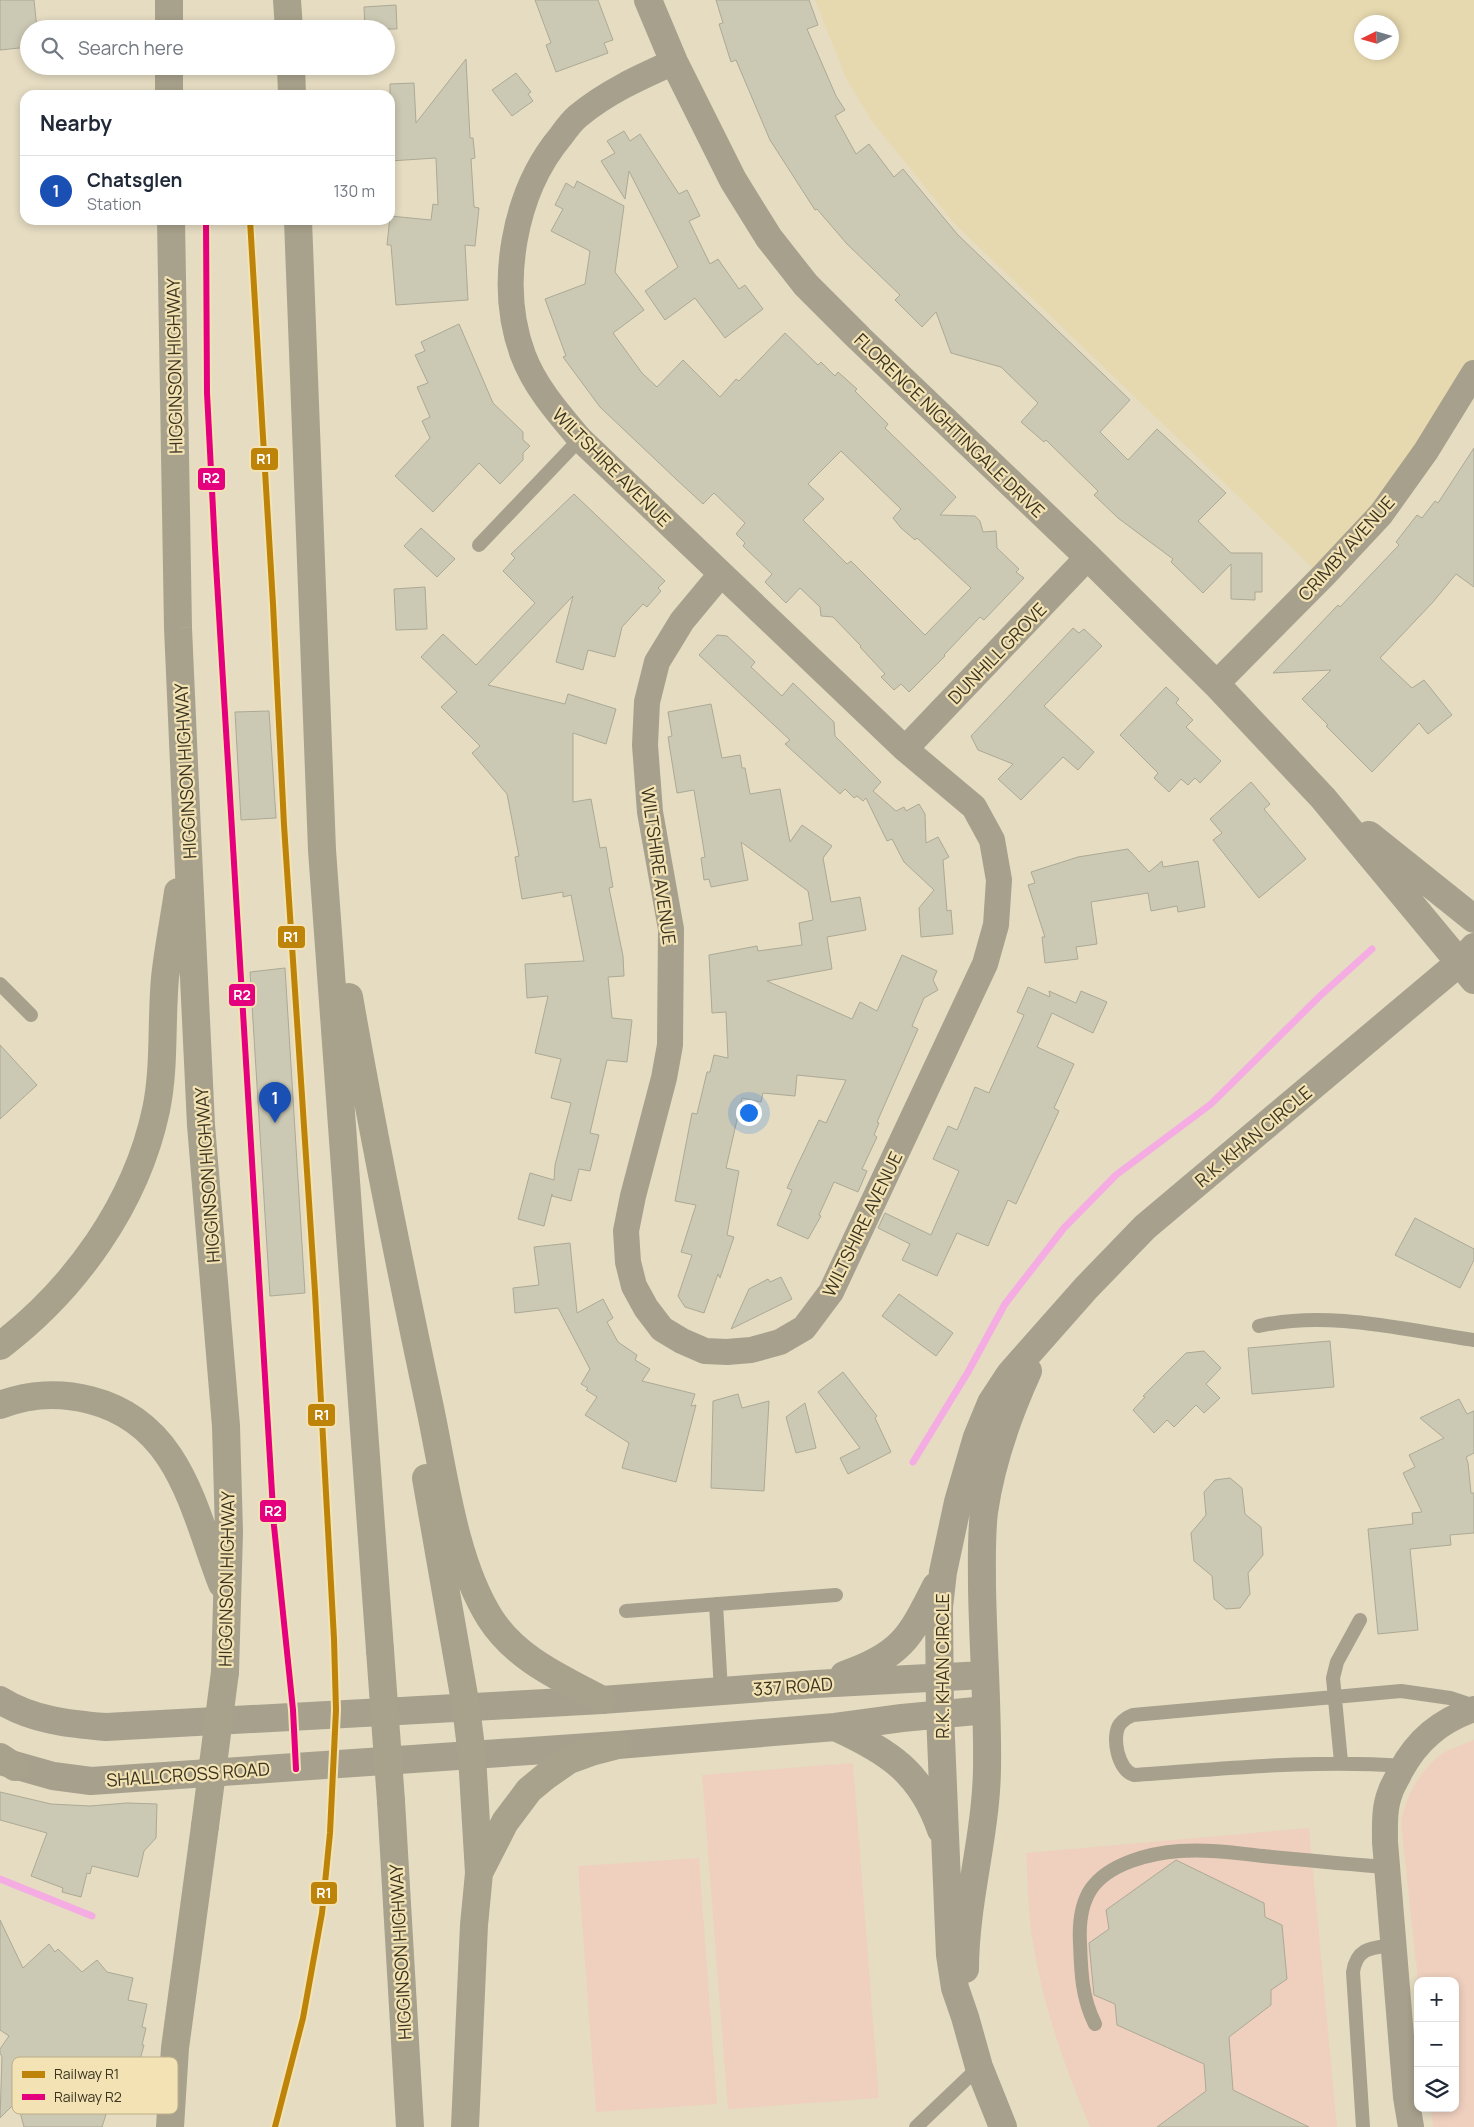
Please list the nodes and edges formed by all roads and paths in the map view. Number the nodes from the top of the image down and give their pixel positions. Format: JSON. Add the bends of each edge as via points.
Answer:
{"nodes":[{"id":1,"x":169,"y":0,"type":"edge"},
{"id":2,"x":287,"y":0,"type":"edge"},
{"id":3,"x":648,"y":0,"type":"edge"},
{"id":4,"x":169,"y":20,"type":"edge"},
{"id":5,"x":288,"y":20,"type":"edge"},
{"id":6,"x":674,"y":62,"type":"junction"},
{"id":7,"x":169,"y":75,"type":"edge"},
{"id":8,"x":291,"y":75,"type":"edge"},
{"id":9,"x":169,"y":90,"type":"edge"},
{"id":10,"x":292,"y":90,"type":"edge"},
{"id":11,"x":171,"y":225,"type":"edge"},
{"id":12,"x":298,"y":225,"type":"edge"},
{"id":13,"x":1474,"y":373,"type":"edge"},
{"id":14,"x":580,"y":439,"type":"junction"},
{"id":15,"x":478,"y":545,"type":"dead end"},
{"id":16,"x":1088,"y":557,"type":"junction"},
{"id":17,"x":721,"y":574,"type":"junction"},
{"id":18,"x":1216,"y":684,"type":"junction"},
{"id":19,"x":906,"y":749,"type":"junction"},
{"id":20,"x":1323,"y":798,"type":"junction"},
{"id":21,"x":187,"y":831,"type":"junction"},
{"id":22,"x":322,"y":850,"type":"junction"},
{"id":23,"x":1474,"y":919,"type":"edge"},
{"id":24,"x":1469,"y":963,"type":"edge"},
{"id":25,"x":0,"y":984,"type":"edge"},
{"id":26,"x":31,"y":1016,"type":"dead end"},
{"id":27,"x":407,"y":1300,"type":"junction"},
{"id":28,"x":1259,"y":1326,"type":"dead end"},
{"id":29,"x":1043,"y":1337,"type":"junction"},
{"id":30,"x":1474,"y":1340,"type":"edge"},
{"id":31,"x":0,"y":1346,"type":"edge"},
{"id":32,"x":0,"y":1405,"type":"edge"},
{"id":33,"x":943,"y":1572,"type":"junction"},
{"id":34,"x":836,"y":1596,"type":"dead end"},
{"id":35,"x":228,"y":1597,"type":"junction"},
{"id":36,"x":716,"y":1604,"type":"junction"},
{"id":37,"x":626,"y":1611,"type":"dead end"},
{"id":38,"x":1360,"y":1620,"type":"dead end"},
{"id":39,"x":984,"y":1675,"type":"junction"},
{"id":40,"x":939,"y":1677,"type":"junction"},
{"id":41,"x":816,"y":1684,"type":"junction"},
{"id":42,"x":720,"y":1691,"type":"junction"},
{"id":43,"x":1334,"y":1696,"type":"junction"},
{"id":44,"x":0,"y":1700,"type":"edge"},
{"id":45,"x":602,"y":1700,"type":"junction"},
{"id":46,"x":466,"y":1707,"type":"junction"},
{"id":47,"x":1474,"y":1708,"type":"edge"},
{"id":48,"x":986,"y":1710,"type":"junction"},
{"id":49,"x":940,"y":1714,"type":"junction"},
{"id":50,"x":835,"y":1727,"type":"junction"},
{"id":51,"x":618,"y":1745,"type":"junction"},
{"id":52,"x":472,"y":1756,"type":"junction"},
{"id":53,"x":5,"y":1762,"type":"edge"},
{"id":54,"x":1341,"y":1762,"type":"junction"},
{"id":55,"x":1404,"y":1766,"type":"junction"},
{"id":56,"x":946,"y":1846,"type":"junction"},
{"id":57,"x":1387,"y":1868,"type":"junction"},
{"id":58,"x":480,"y":1873,"type":"junction"},
{"id":59,"x":1393,"y":1945,"type":"junction"},
{"id":60,"x":965,"y":2016,"type":"junction"},
{"id":61,"x":1095,"y":2024,"type":"dead end"},
{"id":62,"x":174,"y":2057,"type":"edge"},
{"id":63,"x":979,"y":2067,"type":"junction"},
{"id":64,"x":171,"y":2114,"type":"edge"},
{"id":65,"x":170,"y":2127,"type":"edge"},
{"id":66,"x":410,"y":2127,"type":"edge"},
{"id":67,"x":465,"y":2127,"type":"edge"},
{"id":68,"x":916,"y":2127,"type":"edge"},
{"id":69,"x":1003,"y":2127,"type":"edge"},
{"id":70,"x":1363,"y":2127,"type":"edge"},
{"id":71,"x":1411,"y":2127,"type":"edge"}],
"edges":[{"from":1,"to":4,"type":"highway"},
{"from":2,"to":5,"type":"highway"},
{"from":3,"to":6,"type":"street","name":"FLORENCE NIGHTINGALE DRIVE"},
{"from":6,"to":14,"type":"street","name":"WILTSHIRE AVENUE","via":[[620,86],[577,116],[546,153],[518,223],[512,264],[511,311],[523,355],[548,402]]},
{"from":6,"to":16,"type":"street","name":"FLORENCE NIGHTINGALE DRIVE","via":[[733,180],[769,238],[806,285]]},
{"from":7,"to":9,"type":"highway"},
{"from":8,"to":10,"type":"highway"},
{"from":11,"to":21,"type":"highway","name":"HIGGINSON HIGHWAY","via":[[178,628]]},
{"from":12,"to":22,"type":"highway","name":"HIGGINSON HIGHWAY"},
{"from":13,"to":18,"type":"street","name":"CRIMBY AVENUE","via":[[1426,451],[1381,514]]},
{"from":14,"to":15,"type":"lane"},
{"from":14,"to":17,"type":"street","name":"WILTSHIRE AVENUE"},
{"from":16,"to":18,"type":"street","name":"FLORENCE NIGHTINGALE DRIVE"},
{"from":16,"to":19,"type":"street","name":"DUNHILL GROVE"},
{"from":17,"to":19,"type":"street","name":"WILTSHIRE AVENUE"},
{"from":17,"to":19,"type":"street","name":"WILTSHIRE AVENUE","via":[[682,621],[657,662],[647,702],[644,745],[650,812],[671,928],[670,1044],[626,1231],[634,1286],[646,1308],[662,1329],[705,1351],[751,1350],[780,1342],[804,1328],[831,1292],[985,964],[996,925],[999,880],[992,840],[974,807]]},
{"from":18,"to":20,"type":"street","name":"FLORENCE NIGHTINGALE DRIVE"},
{"from":20,"to":23,"type":"street","name":"FLORENCE NIGHTINGALE DRIVE"},
{"from":20,"to":24,"type":"street","name":"FLORENCE NIGHTINGALE DRIVE"},
{"from":21,"to":31,"type":"highway","via":[[166,978],[161,1071],[148,1144],[120,1206],[80,1268],[48,1305]]},
{"from":21,"to":35,"type":"highway","name":"HIGGINSON HIGHWAY","via":[[201,1125],[226,1426]]},
{"from":22,"to":27,"type":"highway"},
{"from":22,"to":66,"type":"highway","name":"HIGGINSON HIGHWAY","bridge":true,"via":[[391,1801]]},
{"from":24,"to":29,"type":"street","name":"R.K. KHAN CIRCLE","via":[[1146,1227]]},
{"from":25,"to":26,"type":"lane"},
{"from":27,"to":45,"type":"highway","via":[[454,1525],[471,1582],[490,1619],[508,1641],[535,1664]]},
{"from":27,"to":46,"type":"highway","via":[[412,1397]]},
{"from":28,"to":30,"type":"lane","via":[[1295,1320],[1340,1322]]},
{"from":29,"to":33,"type":"street","name":"R.K. KHAN CIRCLE","via":[[1010,1374],[991,1403],[977,1437],[958,1502]]},
{"from":29,"to":39,"type":"street","name":"R.K. KHAN CIRCLE","via":[[1016,1398],[988,1488],[982,1550]]},
{"from":32,"to":35,"type":"highway","via":[[32,1396],[80,1397],[104,1403],[132,1417],[151,1432],[184,1482]]},
{"from":33,"to":40,"type":"street","name":"R.K. KHAN CIRCLE","via":[[939,1607]]},
{"from":33,"to":41,"type":"street","via":[[914,1629],[903,1642],[867,1667]]},
{"from":34,"to":36,"type":"lane"},
{"from":35,"to":62,"type":"highway","name":"HIGGINSON HIGHWAY","bridge":true,"via":[[225,1672]]},
{"from":36,"to":37,"type":"lane"},
{"from":36,"to":42,"type":"lane"},
{"from":38,"to":43,"type":"lane","via":[[1337,1662],[1333,1678]]},
{"from":39,"to":40,"type":"street","name":"337 ROAD"},
{"from":39,"to":48,"type":"street","name":"R.K. KHAN CIRCLE"},
{"from":40,"to":41,"type":"street","name":"337 ROAD"},
{"from":40,"to":49,"type":"street","name":"R.K. KHAN CIRCLE"},
{"from":41,"to":42,"type":"street","name":"337 ROAD"},
{"from":42,"to":45,"type":"street","name":"337 ROAD"},
{"from":43,"to":47,"type":"lane","via":[[1401,1690],[1450,1698]]},
{"from":43,"to":54,"type":"lane"},
{"from":43,"to":54,"type":"lane","via":[[1133,1715],[1120,1724],[1118,1747],[1122,1768],[1127,1774],[1134,1775]]},
{"from":44,"to":46,"type":"street","via":[[26,1713],[64,1724],[106,1727]]},
{"from":45,"to":46,"type":"street"},
{"from":46,"to":52,"type":"highway"},
{"from":47,"to":55,"type":"street","via":[[1440,1725],[1416,1746]]},
{"from":48,"to":49,"type":"street"},
{"from":48,"to":60,"type":"street","name":"R.K. KHAN CIRCLE","via":[[987,1771],[965,1954]]},
{"from":49,"to":50,"type":"street"},
{"from":49,"to":56,"type":"street","name":"R.K. KHAN CIRCLE"},
{"from":50,"to":51,"type":"street"},
{"from":50,"to":56,"type":"street","via":[[897,1761],[914,1779]]},
{"from":51,"to":52,"type":"street","name":"SHALLCROSS ROAD"},
{"from":51,"to":58,"type":"highway","via":[[569,1760],[529,1790],[505,1822]]},
{"from":52,"to":53,"type":"street","name":"SHALLCROSS ROAD","via":[[91,1781],[52,1776]]},
{"from":52,"to":58,"type":"highway"},
{"from":54,"to":55,"type":"lane"},
{"from":55,"to":57,"type":"street","via":[[1390,1793],[1385,1816]]},
{"from":56,"to":60,"type":"street","name":"R.K. KHAN CIRCLE","via":[[950,1955],[955,1988]]},
{"from":57,"to":59,"type":"street"},
{"from":57,"to":61,"type":"lane","via":[[1180,1851],[1153,1855],[1106,1874],[1092,1888],[1086,1900],[1080,1937],[1083,1991]]},
{"from":58,"to":67,"type":"highway","via":[[474,1925]]},
{"from":59,"to":70,"type":"lane","via":[[1364,1951],[1354,1962]]},
{"from":59,"to":71,"type":"street"},
{"from":60,"to":63,"type":"street","name":"R.K. KHAN CIRCLE"},
{"from":63,"to":68,"type":"lane"},
{"from":63,"to":69,"type":"street","name":"R.K. KHAN CIRCLE"},
{"from":64,"to":65,"type":"highway","name":"HIGGINSON HIGHWAY","bridge":true}]}
